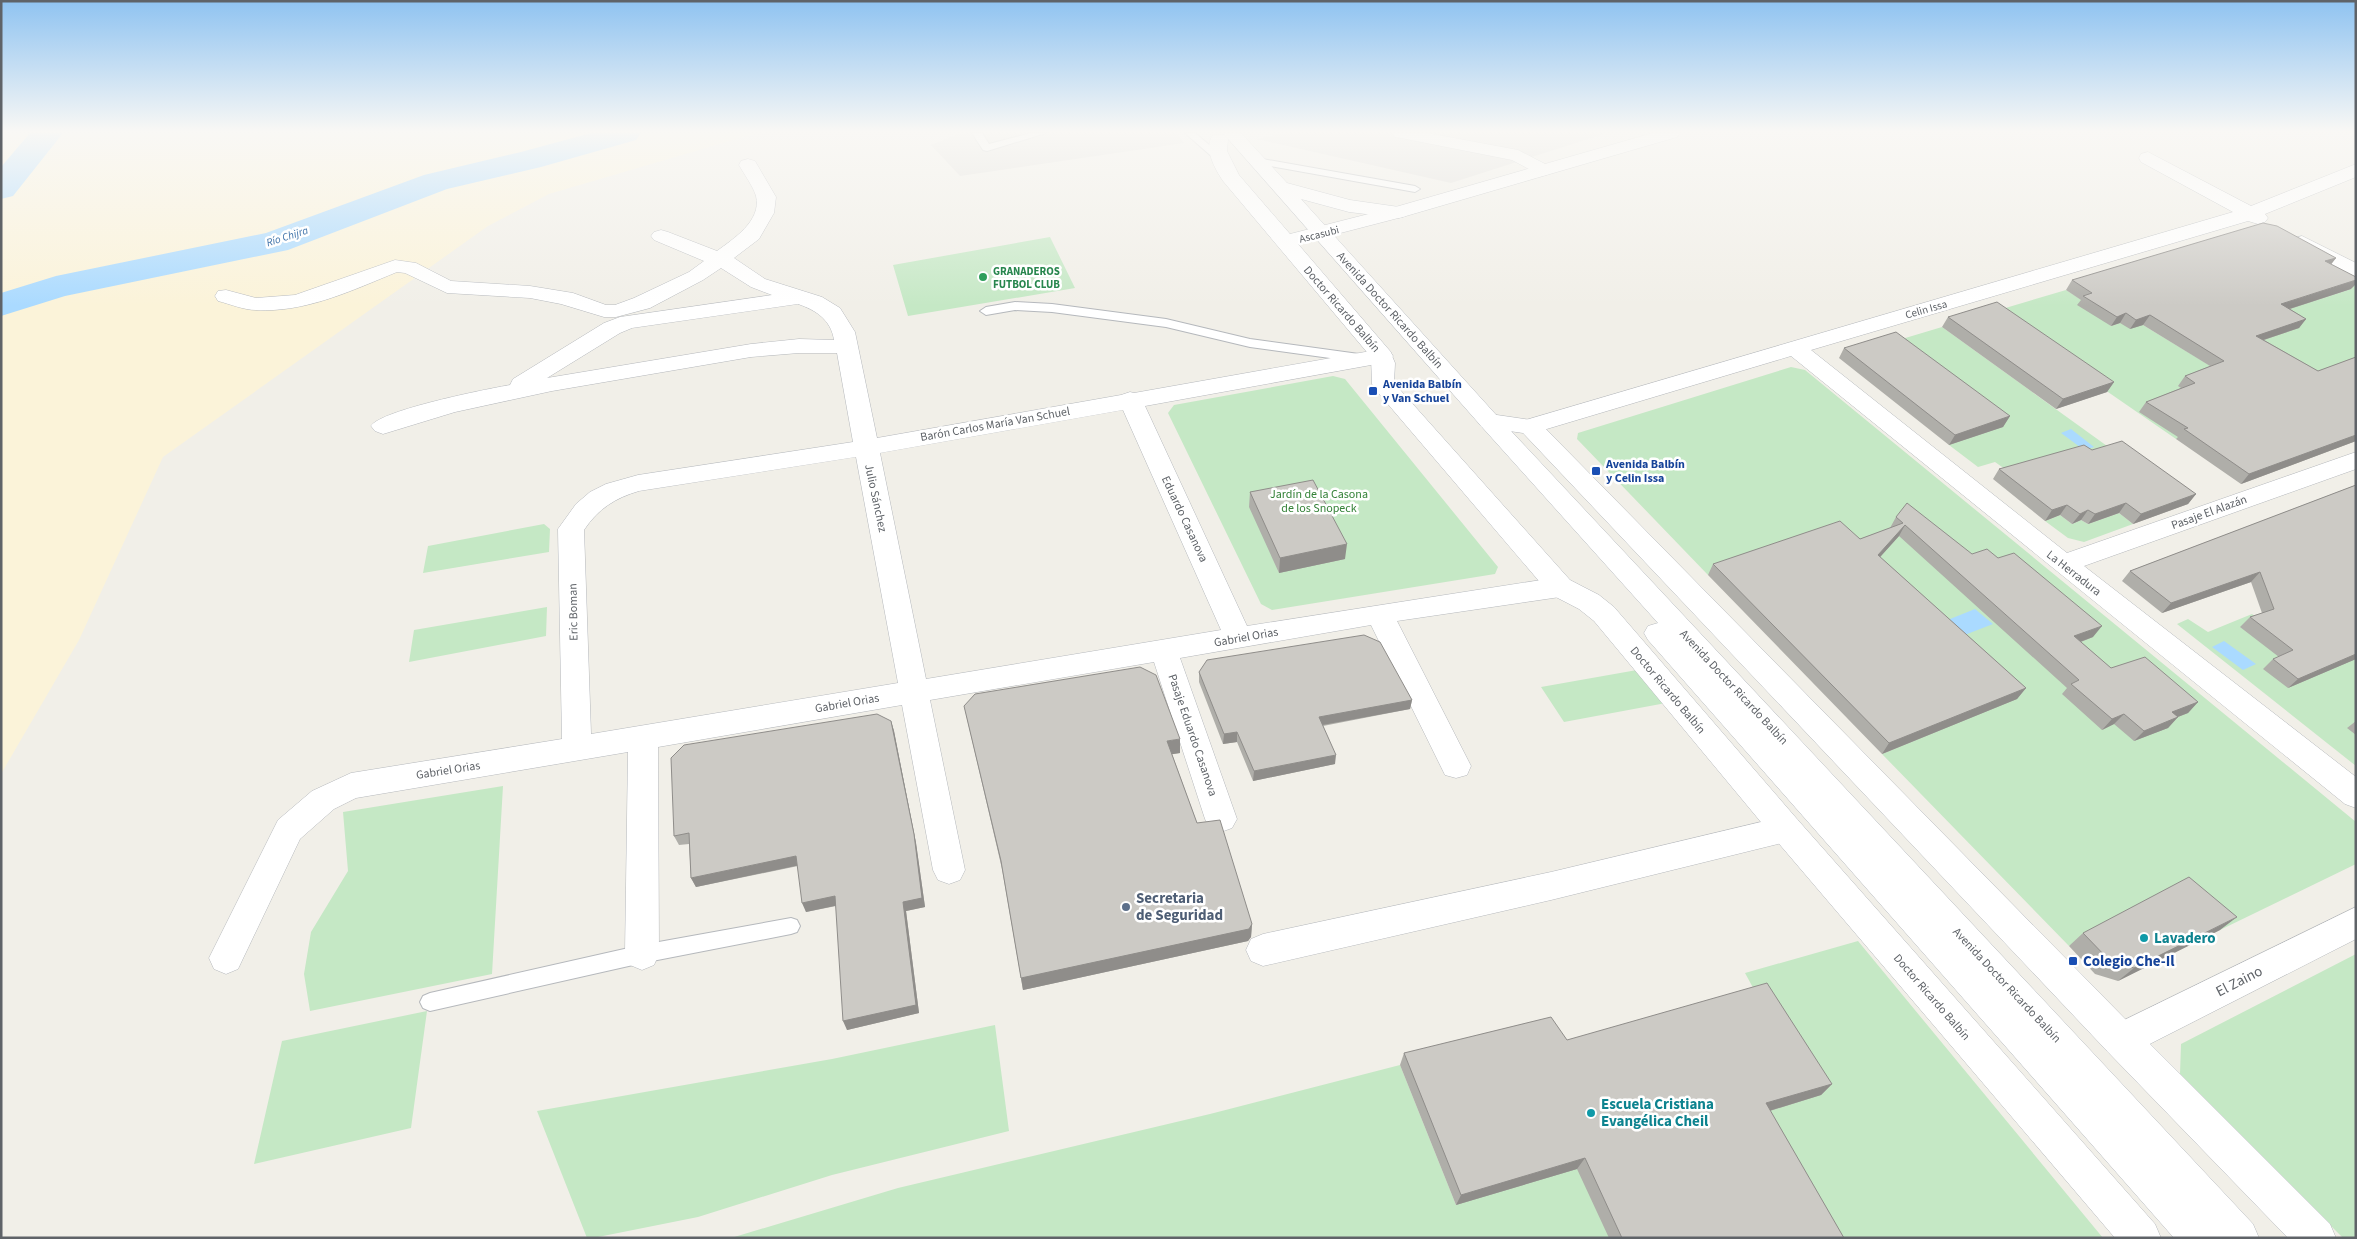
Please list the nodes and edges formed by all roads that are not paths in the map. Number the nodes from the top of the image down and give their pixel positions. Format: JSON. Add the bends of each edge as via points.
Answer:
{"nodes":[{"id":1,"x":763,"y":191,"type":"edge"},
{"id":2,"x":1264,"y":191,"type":"edge"},
{"id":3,"x":1282,"y":191,"type":"edge"},
{"id":4,"x":1294,"y":191,"type":"edge"},
{"id":5,"x":1471,"y":191,"type":"edge"},
{"id":6,"x":2207,"y":191,"type":"edge"},
{"id":7,"x":2305,"y":191,"type":"edge"},
{"id":8,"x":1399,"y":212,"type":"junction"},
{"id":9,"x":2249,"y":214,"type":"junction"},
{"id":10,"x":661,"y":236,"type":"dead end"},
{"id":11,"x":1304,"y":238,"type":"junction"},
{"id":12,"x":719,"y":259,"type":"junction"},
{"id":13,"x":2356,"y":271,"type":"edge"},
{"id":14,"x":226,"y":296,"type":"dead end"},
{"id":15,"x":801,"y":297,"type":"junction"},
{"id":16,"x":986,"y":310,"type":"dead end"},
{"id":17,"x":622,"y":317,"type":"junction"},
{"id":18,"x":847,"y":348,"type":"junction"},
{"id":19,"x":1794,"y":348,"type":"junction"},
{"id":20,"x":1373,"y":357,"type":"junction"},
{"id":21,"x":509,"y":391,"type":"junction"},
{"id":22,"x":1130,"y":400,"type":"junction"},
{"id":23,"x":1490,"y":422,"type":"junction"},
{"id":24,"x":383,"y":426,"type":"dead end"},
{"id":25,"x":1530,"y":426,"type":"junction"},
{"id":26,"x":866,"y":448,"type":"junction"},
{"id":27,"x":2356,"y":460,"type":"edge"},
{"id":28,"x":607,"y":492,"type":"joint"},
{"id":29,"x":2063,"y":564,"type":"junction"},
{"id":30,"x":1560,"y":587,"type":"junction"},
{"id":31,"x":1379,"y":614,"type":"junction"},
{"id":32,"x":1239,"y":638,"type":"junction"},
{"id":33,"x":1164,"y":651,"type":"junction"},
{"id":34,"x":916,"y":690,"type":"junction"},
{"id":35,"x":643,"y":738,"type":"junction"},
{"id":36,"x":577,"y":749,"type":"junction"},
{"id":37,"x":1456,"y":766,"type":"dead end"},
{"id":38,"x":2356,"y":795,"type":"edge"},
{"id":39,"x":1221,"y":819,"type":"edge"},
{"id":40,"x":1786,"y":829,"type":"junction"},
{"id":41,"x":950,"y":870,"type":"dead end"},
{"id":42,"x":2356,"y":922,"type":"edge"},
{"id":43,"x":791,"y":926,"type":"dead end"},
{"id":44,"x":1263,"y":950,"type":"dead end"},
{"id":45,"x":642,"y":954,"type":"junction"},
{"id":46,"x":226,"y":958,"type":"dead end"},
{"id":47,"x":430,"y":1002,"type":"dead end"},
{"id":48,"x":2121,"y":1040,"type":"junction"},
{"id":49,"x":2141,"y":1238,"type":"edge"},
{"id":50,"x":2200,"y":1238,"type":"edge"},
{"id":51,"x":2239,"y":1238,"type":"edge"},
{"id":52,"x":2316,"y":1238,"type":"edge"}],
"edges":[{"from":1,"to":12,"type":"street","via":[[766,197],[764,213],[752,234]]},
{"from":2,"to":11,"type":"street","name":"Avenida Doctor Ricardo Balbín"},
{"from":3,"to":11,"type":"street","name":"Avenida Doctor Ricardo Balbín"},
{"from":4,"to":8,"type":"street","via":[[1349,206]]},
{"from":5,"to":8,"type":"street","name":"Ascasubi"},
{"from":6,"to":9,"type":"street"},
{"from":7,"to":9,"type":"street","name":"Celin Issa"},
{"from":8,"to":11,"type":"street","name":"Ascasubi"},
{"from":9,"to":13,"type":"street"},
{"from":9,"to":19,"type":"street","name":"Celin Issa"},
{"from":10,"to":12,"type":"street","name":"Julio Sánchez"},
{"from":11,"to":20,"type":"street","name":"Doctor Ricardo Balbín"},
{"from":11,"to":23,"type":"street","name":"Avenida Doctor Ricardo Balbín"},
{"from":11,"to":50,"type":"street","name":"Avenida Doctor Ricardo Balbín"},
{"from":12,"to":15,"type":"street","name":"Julio Sánchez","via":[[758,283]]},
{"from":12,"to":17,"type":"street","via":[[696,276],[642,303]]},
{"from":14,"to":17,"type":"street","via":[[255,304],[297,301],[394,266],[409,267],[446,287],[530,292],[565,298]]},
{"from":15,"to":17,"type":"street"},
{"from":15,"to":18,"type":"street","name":"Julio Sánchez","via":[[832,313],[844,332]]},
{"from":16,"to":20,"type":"lane","via":[[1015,306],[1052,308],[1166,323],[1250,344]]},
{"from":17,"to":21,"type":"street","via":[[612,328]]},
{"from":18,"to":21,"type":"street","via":[[819,344],[772,348]]},
{"from":18,"to":26,"type":"street","name":"Julio Sánchez"},
{"from":19,"to":25,"type":"street","name":"Celin Issa"},
{"from":19,"to":29,"type":"street","name":"La Herradura"},
{"from":20,"to":22,"type":"street","name":"Barón Carlos María Van Schuel"},
{"from":20,"to":30,"type":"street","name":"Doctor Ricardo Balbín","via":[[1385,369],[1384,384]]},
{"from":21,"to":24,"type":"street"},
{"from":22,"to":26,"type":"street","name":"Barón Carlos María Van Schuel"},
{"from":22,"to":32,"type":"street","name":"Eduardo Casanova"},
{"from":23,"to":25,"type":"street","name":"Celin Issa"},
{"from":23,"to":51,"type":"street","name":"Avenida Doctor Ricardo Balbín"},
{"from":25,"to":48,"type":"street"},
{"from":26,"to":28,"type":"street","name":"Barón Carlos María Van Schuel","via":[[638,483]]},
{"from":26,"to":34,"type":"street","name":"Julio Sánchez"},
{"from":27,"to":29,"type":"street","name":"Pasaje El Alazán"},
{"from":28,"to":36,"type":"street","name":"Eric Boman","via":[[586,507],[571,529]]},
{"from":29,"to":38,"type":"street","name":"La Herradura"},
{"from":30,"to":31,"type":"street","name":"Gabriel Orias"},
{"from":30,"to":40,"type":"street","name":"Doctor Ricardo Balbín","via":[[1604,614]]},
{"from":31,"to":32,"type":"street","name":"Gabriel Orias"},
{"from":31,"to":37,"type":"street"},
{"from":32,"to":33,"type":"street","name":"Gabriel Orias"},
{"from":33,"to":34,"type":"street","name":"Gabriel Orias"},
{"from":33,"to":39,"type":"street","name":"Pasaje Eduardo Casanova"},
{"from":34,"to":35,"type":"street","name":"Gabriel Orias"},
{"from":34,"to":41,"type":"street","name":"Julio Sánchez"},
{"from":35,"to":36,"type":"street","name":"Gabriel Orias"},
{"from":35,"to":45,"type":"street"},
{"from":36,"to":46,"type":"street","name":"Gabriel Orias","via":[[350,786],[323,800],[289,830]]},
{"from":40,"to":44,"type":"street"},
{"from":40,"to":49,"type":"street","name":"Doctor Ricardo Balbín"},
{"from":42,"to":48,"type":"street","name":"El Zaino"},
{"from":43,"to":45,"type":"lane"},
{"from":45,"to":47,"type":"lane"},
{"from":48,"to":52,"type":"street"}]}
